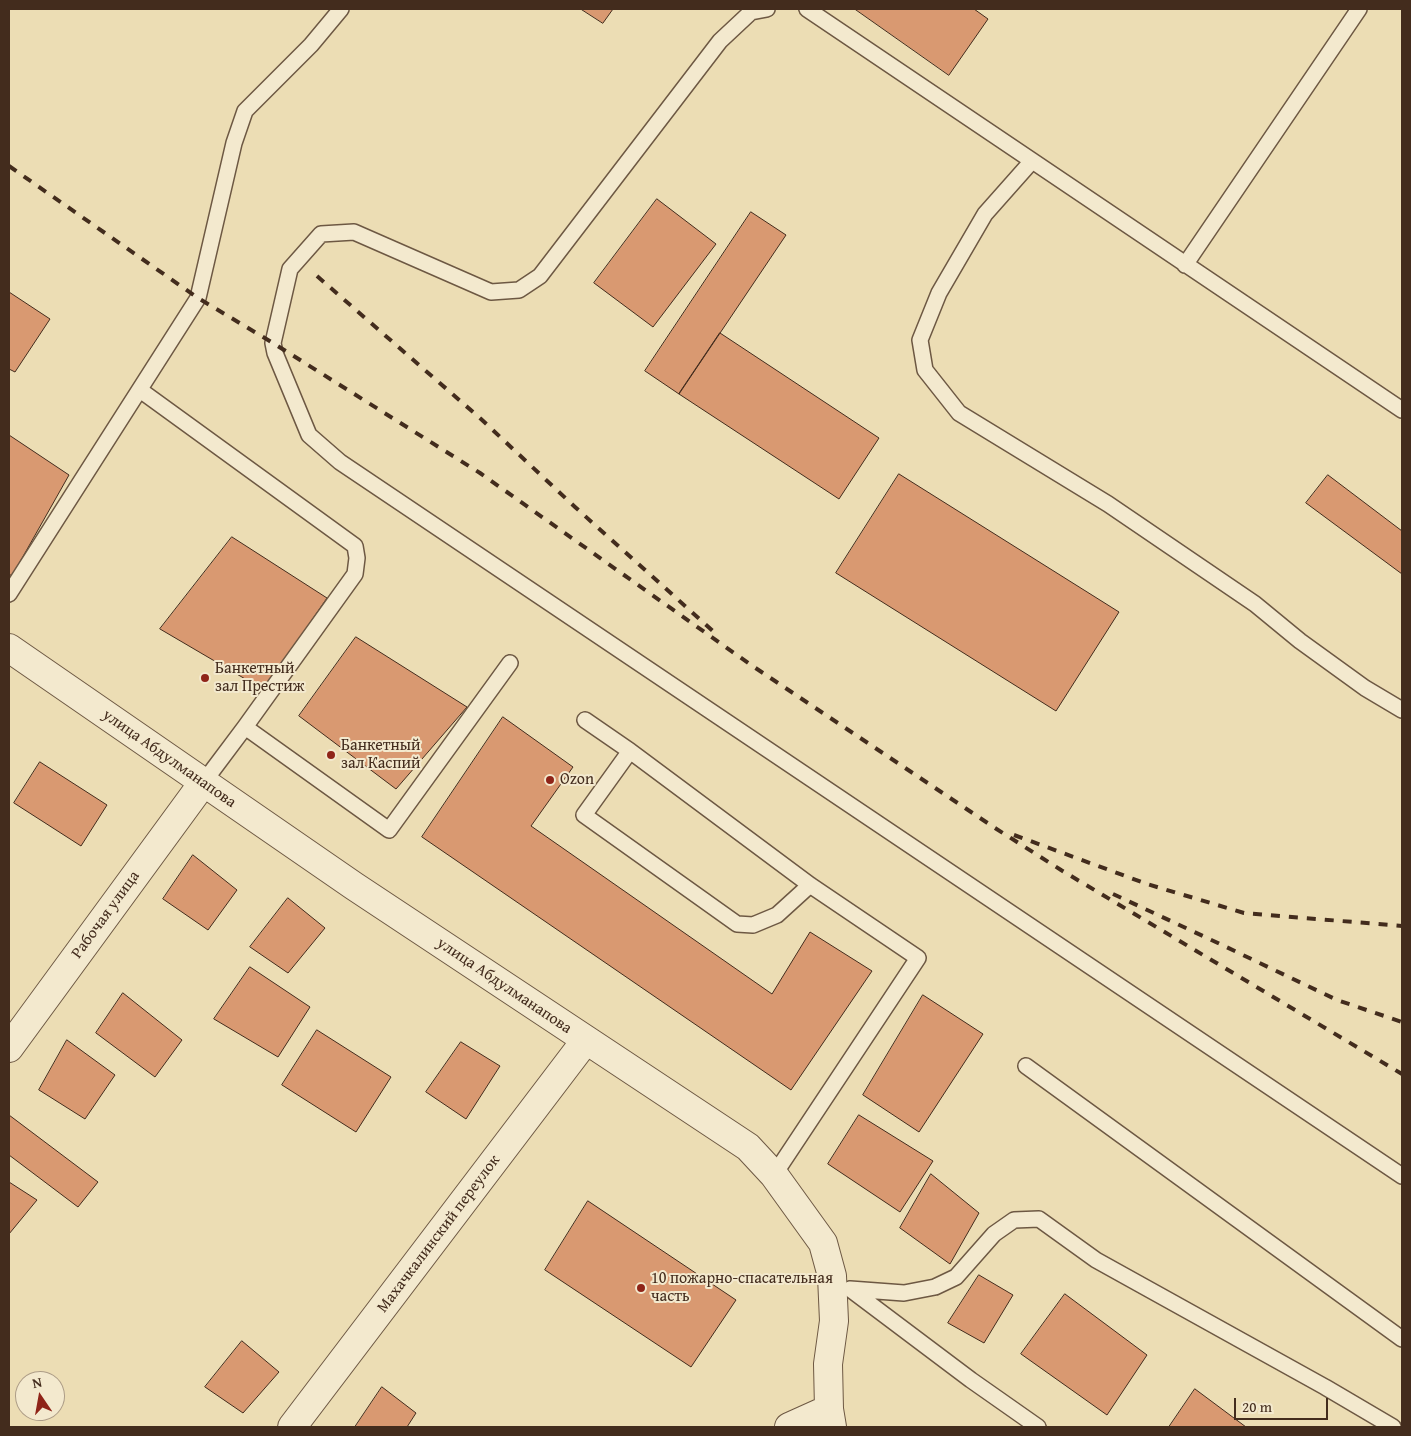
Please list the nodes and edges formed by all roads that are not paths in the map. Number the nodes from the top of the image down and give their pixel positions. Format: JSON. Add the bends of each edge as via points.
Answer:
{"nodes":[{"id":1,"x":341,"y":9,"type":"edge"},
{"id":2,"x":767,"y":9,"type":"edge"},
{"id":3,"x":807,"y":9,"type":"edge"},
{"id":4,"x":1359,"y":9,"type":"edge"},
{"id":5,"x":1032,"y":162,"type":"junction"},
{"id":6,"x":1185,"y":265,"type":"junction"},
{"id":7,"x":140,"y":390,"type":"junction"},
{"id":8,"x":1402,"y":410,"type":"edge"},
{"id":9,"x":9,"y":594,"type":"edge"},
{"id":10,"x":9,"y":648,"type":"edge"},
{"id":11,"x":510,"y":663,"type":"dead end"},
{"id":12,"x":1402,"y":710,"type":"edge"},
{"id":13,"x":586,"y":720,"type":"dead end"},
{"id":14,"x":245,"y":727,"type":"junction"},
{"id":15,"x":630,"y":751,"type":"junction"},
{"id":16,"x":203,"y":783,"type":"junction"},
{"id":17,"x":810,"y":885,"type":"junction"},
{"id":18,"x":586,"y":1040,"type":"junction"},
{"id":19,"x":9,"y":1048,"type":"edge"},
{"id":20,"x":1026,"y":1066,"type":"dead end"},
{"id":21,"x":774,"y":1175,"type":"junction"},
{"id":22,"x":1402,"y":1176,"type":"edge"},
{"id":23,"x":841,"y":1282,"type":"junction"},
{"id":24,"x":1402,"y":1338,"type":"edge"},
{"id":25,"x":831,"y":1418,"type":"edge"},
{"id":26,"x":292,"y":1427,"type":"edge"},
{"id":27,"x":789,"y":1427,"type":"edge"},
{"id":28,"x":1038,"y":1427,"type":"edge"},
{"id":29,"x":1393,"y":1427,"type":"edge"}],
"edges":[{"from":1,"to":7,"type":"lane","via":[[311,45],[245,111],[234,143],[198,298]]},
{"from":2,"to":22,"type":"lane","via":[[751,12],[720,41],[540,276],[519,290],[491,292],[354,232],[321,234],[290,269],[273,343],[308,435],[340,462]]},
{"from":3,"to":5,"type":"lane"},
{"from":4,"to":6,"type":"lane"},
{"from":5,"to":6,"type":"lane"},
{"from":5,"to":12,"type":"lane","via":[[985,214],[940,293],[920,340],[925,370],[959,412],[1108,504],[1255,604],[1365,688]]},
{"from":6,"to":8,"type":"lane"},
{"from":7,"to":9,"type":"lane"},
{"from":7,"to":14,"type":"lane","via":[[355,546],[355,574]]},
{"from":10,"to":16,"type":"street","name":"улица Абдулманапова"},
{"from":11,"to":14,"type":"lane","via":[[389,830]]},
{"from":13,"to":15,"type":"lane"},
{"from":14,"to":16,"type":"lane"},
{"from":15,"to":17,"type":"lane"},
{"from":15,"to":17,"type":"lane","via":[[584,815],[737,924],[753,926],[777,915]]},
{"from":16,"to":18,"type":"street","name":"улица Абдулманапова"},
{"from":16,"to":19,"type":"street","name":"Рабочая улица"},
{"from":17,"to":21,"type":"lane","via":[[918,958]]},
{"from":18,"to":21,"type":"street","name":"улица Абдулманапова","via":[[748,1147]]},
{"from":18,"to":26,"type":"street","name":"Махачкалинский переулок"},
{"from":20,"to":24,"type":"lane"},
{"from":21,"to":23,"type":"street","name":"улица Абдулманапова","via":[[823,1243]]},
{"from":23,"to":25,"type":"street","name":"улица Абдулманапова","via":[[828,1364]]},
{"from":23,"to":28,"type":"lane"},
{"from":23,"to":29,"type":"lane","via":[[904,1293],[934,1288],[956,1277],[994,1234],[1014,1220],[1039,1219],[1096,1260]]},
{"from":25,"to":27,"type":"street"}]}
